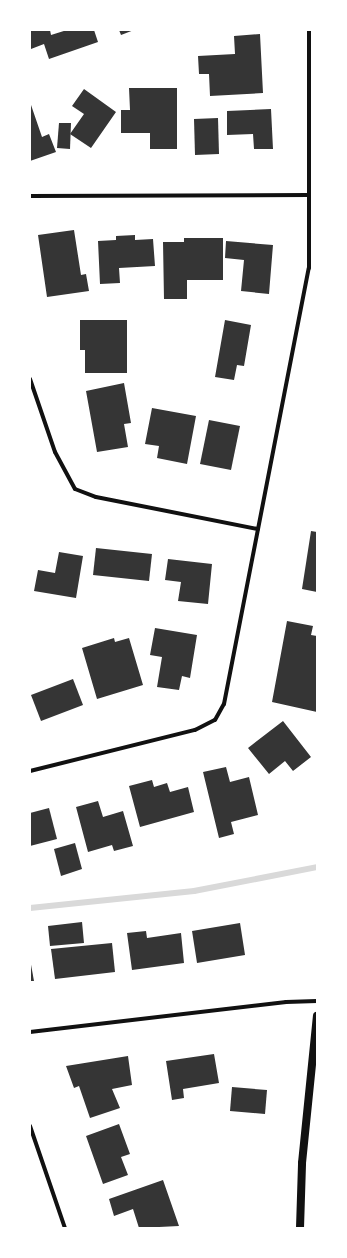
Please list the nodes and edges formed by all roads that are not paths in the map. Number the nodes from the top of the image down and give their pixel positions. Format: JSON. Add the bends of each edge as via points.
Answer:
{"nodes":[{"id":1,"x":309,"y":30,"type":"edge"},
{"id":2,"x":310,"y":195,"type":"junction"},
{"id":3,"x":30,"y":196,"type":"edge"},
{"id":4,"x":30,"y":379,"type":"edge"},
{"id":5,"x":258,"y":529,"type":"junction"},
{"id":6,"x":30,"y":771,"type":"edge"},
{"id":7,"x":317,"y":1001,"type":"edge"},
{"id":8,"x":317,"y":1016,"type":"edge"},
{"id":9,"x":30,"y":1032,"type":"edge"},
{"id":10,"x":30,"y":1126,"type":"edge"},
{"id":11,"x":65,"y":1228,"type":"edge"},
{"id":12,"x":300,"y":1228,"type":"edge"}],
"edges":[{"from":1,"to":2,"type":"street"},
{"from":2,"to":3,"type":"street"},
{"from":2,"to":5,"type":"street","via":[[309,268]]},
{"from":4,"to":5,"type":"street","via":[[55,452],[74,489],[96,498]]},
{"from":5,"to":6,"type":"street","via":[[227,695],[214,720],[195,730]]},
{"from":7,"to":9,"type":"street","via":[[286,1002]]},
{"from":8,"to":12,"type":"main road","via":[[302,1163]]},
{"from":10,"to":11,"type":"street"}]}
